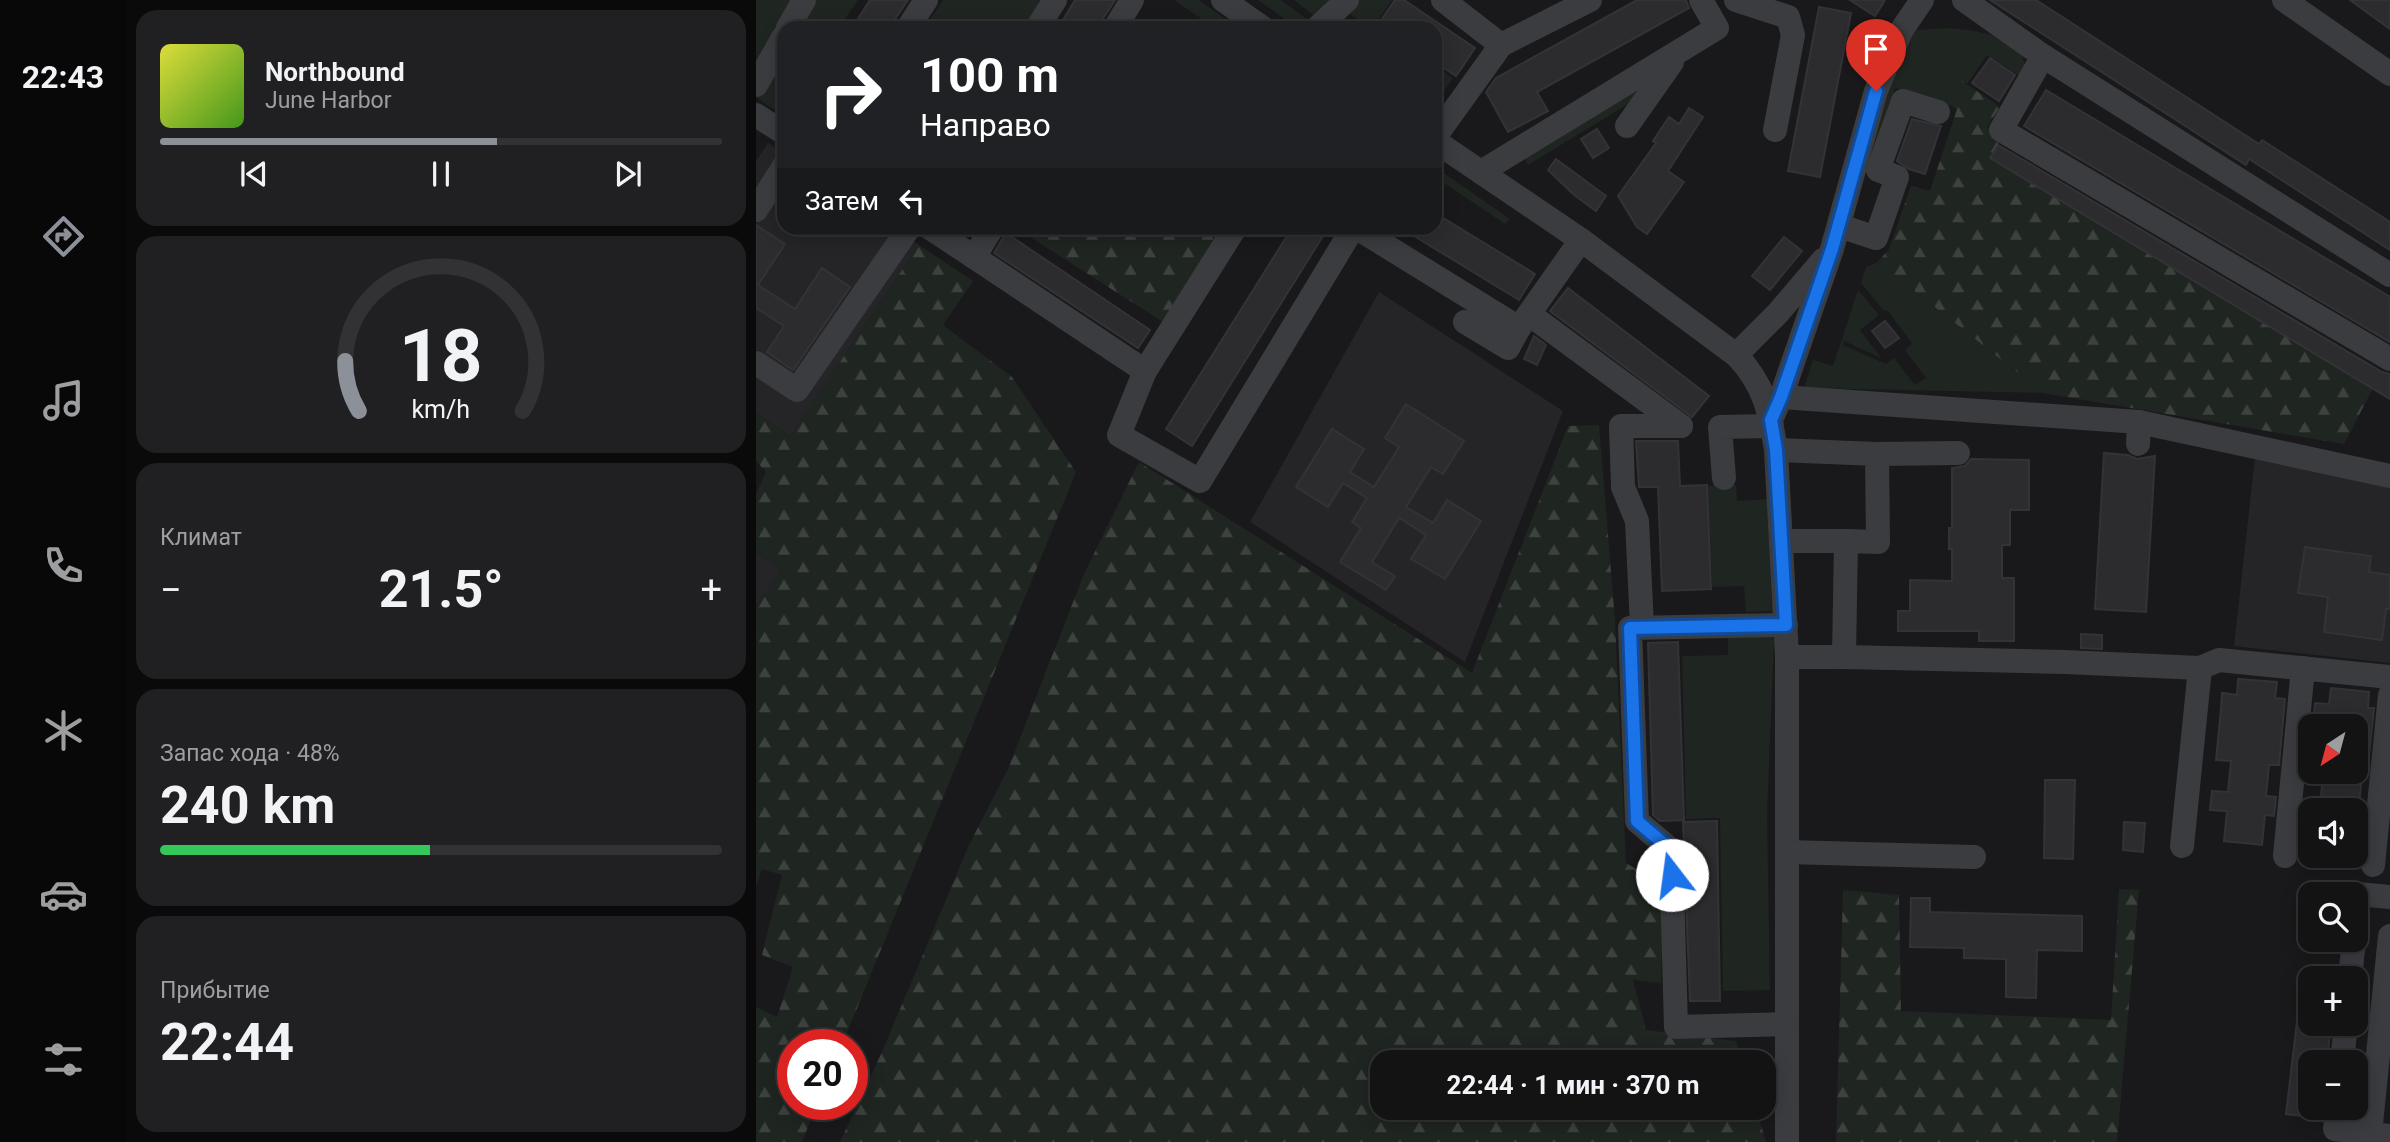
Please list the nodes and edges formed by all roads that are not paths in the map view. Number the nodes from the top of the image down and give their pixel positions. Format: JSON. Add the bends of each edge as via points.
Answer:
{"nodes":[{"id":1,"x":804,"y":0,"type":"edge"},
{"id":2,"x":926,"y":0,"type":"edge"},
{"id":3,"x":1055,"y":0,"type":"edge"},
{"id":4,"x":1132,"y":0,"type":"edge"},
{"id":5,"x":1223,"y":0,"type":"edge"},
{"id":6,"x":1347,"y":0,"type":"edge"},
{"id":7,"x":1443,"y":0,"type":"edge"},
{"id":8,"x":1590,"y":0,"type":"edge"},
{"id":9,"x":1701,"y":0,"type":"edge"},
{"id":10,"x":1736,"y":0,"type":"edge"},
{"id":11,"x":1922,"y":0,"type":"edge"},
{"id":12,"x":1964,"y":0,"type":"edge"},
{"id":13,"x":2284,"y":0,"type":"edge"},
{"id":14,"x":792,"y":21,"type":"edge"},
{"id":15,"x":912,"y":21,"type":"edge"},
{"id":16,"x":1042,"y":21,"type":"edge"},
{"id":17,"x":1119,"y":21,"type":"edge"},
{"id":18,"x":1253,"y":21,"type":"edge"},
{"id":19,"x":1324,"y":21,"type":"edge"},
{"id":20,"x":1501,"y":45,"type":"junction"},
{"id":21,"x":777,"y":48,"type":"edge"},
{"id":22,"x":1678,"y":52,"type":"junction"},
{"id":23,"x":2043,"y":56,"type":"junction"},
{"id":24,"x":2390,"y":74,"type":"edge"},
{"id":25,"x":756,"y":85,"type":"edge"},
{"id":26,"x":1938,"y":112,"type":"dead end"},
{"id":27,"x":756,"y":115,"type":"edge"},
{"id":28,"x":1627,"y":126,"type":"dead end"},
{"id":29,"x":777,"y":128,"type":"edge"},
{"id":30,"x":1442,"y":129,"type":"edge"},
{"id":31,"x":1775,"y":130,"type":"dead end"},
{"id":32,"x":1442,"y":144,"type":"edge"},
{"id":33,"x":1481,"y":172,"type":"junction"},
{"id":34,"x":777,"y":177,"type":"edge"},
{"id":35,"x":756,"y":210,"type":"edge"},
{"id":36,"x":904,"y":235,"type":"edge"},
{"id":37,"x":941,"y":235,"type":"edge"},
{"id":38,"x":988,"y":235,"type":"edge"},
{"id":39,"x":1231,"y":235,"type":"edge"},
{"id":40,"x":1351,"y":235,"type":"edge"},
{"id":41,"x":1368,"y":235,"type":"edge"},
{"id":42,"x":1836,"y":237,"type":"junction"},
{"id":43,"x":1581,"y":240,"type":"junction"},
{"id":44,"x":974,"y":257,"type":"junction"},
{"id":45,"x":2390,"y":275,"type":"edge"},
{"id":46,"x":1524,"y":321,"type":"junction"},
{"id":47,"x":1465,"y":322,"type":"dead end"},
{"id":48,"x":1736,"y":355,"type":"junction"},
{"id":49,"x":2390,"y":359,"type":"edge"},
{"id":50,"x":756,"y":363,"type":"edge"},
{"id":51,"x":1145,"y":371,"type":"junction"},
{"id":52,"x":1781,"y":397,"type":"junction"},
{"id":53,"x":1773,"y":432,"type":"junction"},
{"id":54,"x":1958,"y":453,"type":"dead end"},
{"id":55,"x":1877,"y":454,"type":"junction"},
{"id":56,"x":2390,"y":476,"type":"edge"},
{"id":57,"x":1724,"y":478,"type":"dead end"},
{"id":58,"x":1781,"y":541,"type":"junction"},
{"id":59,"x":1846,"y":541,"type":"junction"},
{"id":60,"x":1786,"y":625,"type":"junction"},
{"id":61,"x":1642,"y":627,"type":"junction"},
{"id":62,"x":1787,"y":657,"type":"junction"},
{"id":63,"x":1844,"y":657,"type":"junction"},
{"id":64,"x":2200,"y":668,"type":"junction"},
{"id":65,"x":2304,"y":668,"type":"junction"},
{"id":66,"x":2390,"y":677,"type":"edge"},
{"id":67,"x":2390,"y":695,"type":"edge"},
{"id":68,"x":2182,"y":846,"type":"dead end"},
{"id":69,"x":1787,"y":852,"type":"junction"},
{"id":70,"x":2285,"y":856,"type":"dead end"},
{"id":71,"x":1974,"y":858,"type":"dead end"},
{"id":72,"x":2373,"y":865,"type":"dead end"},
{"id":73,"x":2368,"y":895,"type":"edge"},
{"id":74,"x":2390,"y":897,"type":"edge"},
{"id":75,"x":2390,"y":936,"type":"edge"},
{"id":76,"x":1787,"y":1024,"type":"junction"},
{"id":77,"x":2336,"y":1120,"type":"edge"},
{"id":78,"x":2380,"y":1135,"type":"edge"},
{"id":79,"x":1787,"y":1142,"type":"edge"}],
"edges":[{"from":1,"to":14,"type":"street"},
{"from":2,"to":15,"type":"street"},
{"from":3,"to":16,"type":"street"},
{"from":4,"to":17,"type":"street"},
{"from":5,"to":18,"type":"street"},
{"from":6,"to":19,"type":"street"},
{"from":7,"to":20,"type":"street"},
{"from":8,"to":20,"type":"street"},
{"from":9,"to":22,"type":"street","via":[[1717,28]]},
{"from":10,"to":31,"type":"street","via":[[1788,17],[1793,35]]},
{"from":11,"to":42,"type":"street","via":[[1901,31],[1876,91]]},
{"from":12,"to":23,"type":"street"},
{"from":13,"to":24,"type":"street"},
{"from":20,"to":30,"type":"street"},
{"from":21,"to":25,"type":"street"},
{"from":22,"to":28,"type":"street"},
{"from":22,"to":33,"type":"street"},
{"from":23,"to":45,"type":"street"},
{"from":23,"to":49,"type":"street","via":[[2001,130]]},
{"from":26,"to":42,"type":"street","via":[[1903,101],[1878,170],[1897,177],[1875,238]]},
{"from":27,"to":29,"type":"street"},
{"from":32,"to":33,"type":"street"},
{"from":33,"to":43,"type":"street"},
{"from":34,"to":35,"type":"street"},
{"from":36,"to":50,"type":"street","via":[[797,390]]},
{"from":37,"to":44,"type":"street"},
{"from":38,"to":44,"type":"street"},
{"from":39,"to":51,"type":"street"},
{"from":40,"to":51,"type":"street","via":[[1200,481],[1119,435]]},
{"from":41,"to":46,"type":"street"},
{"from":42,"to":48,"type":"street","via":[[1777,313]]},
{"from":42,"to":52,"type":"street"},
{"from":43,"to":46,"type":"street"},
{"from":43,"to":48,"type":"street"},
{"from":44,"to":51,"type":"street"},
{"from":46,"to":47,"type":"street","via":[[1508,348]]},
{"from":46,"to":61,"type":"street","via":[[1681,426],[1621,426],[1623,487],[1637,521]]},
{"from":48,"to":53,"type":"street","via":[[1760,386]]},
{"from":52,"to":53,"type":"street"},
{"from":52,"to":56,"type":"street","via":[[2138,433]]},
{"from":53,"to":55,"type":"street"},
{"from":53,"to":57,"type":"street","via":[[1720,427]]},
{"from":53,"to":58,"type":"street"},
{"from":54,"to":55,"type":"street"},
{"from":55,"to":59,"type":"street","via":[[1878,542]]},
{"from":58,"to":59,"type":"street"},
{"from":58,"to":60,"type":"street"},
{"from":59,"to":63,"type":"street"},
{"from":60,"to":61,"type":"street"},
{"from":60,"to":62,"type":"street"},
{"from":61,"to":76,"type":"street","via":[[1630,628],[1637,821],[1671,850],[1676,1027]]},
{"from":62,"to":63,"type":"street"},
{"from":62,"to":69,"type":"street"},
{"from":63,"to":64,"type":"street"},
{"from":64,"to":65,"type":"street","via":[[2219,660]]},
{"from":64,"to":68,"type":"street"},
{"from":65,"to":66,"type":"street"},
{"from":65,"to":70,"type":"street"},
{"from":67,"to":72,"type":"street"},
{"from":69,"to":71,"type":"street"},
{"from":69,"to":76,"type":"street"},
{"from":73,"to":74,"type":"street"},
{"from":75,"to":78,"type":"street"},
{"from":76,"to":79,"type":"street"},
{"from":77,"to":78,"type":"street","via":[[2335,1129]]}]}
